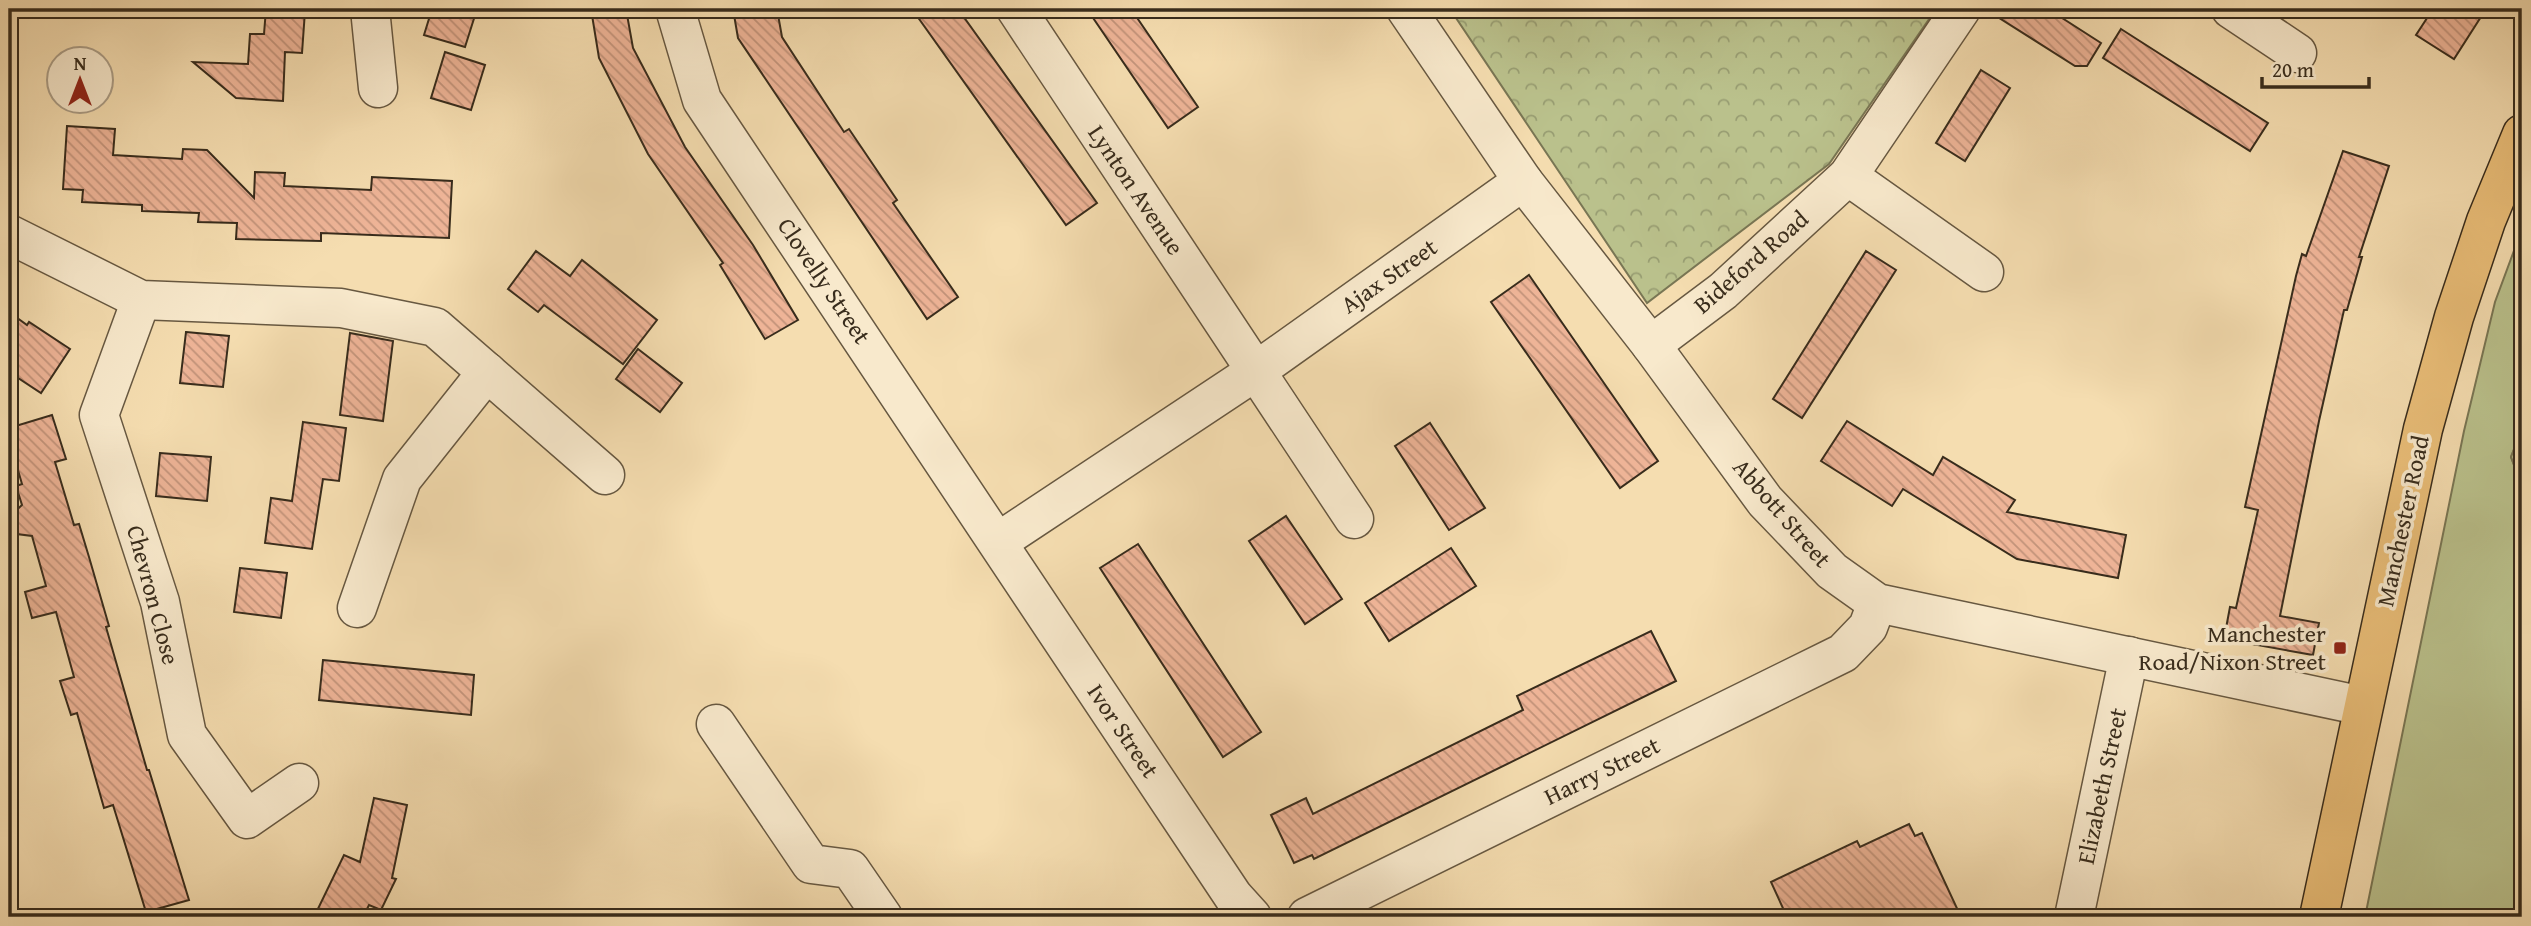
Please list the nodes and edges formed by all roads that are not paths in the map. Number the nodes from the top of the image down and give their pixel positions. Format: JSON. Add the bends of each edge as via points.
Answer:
{"nodes":[{"id":1,"x":370,"y":9,"type":"edge"},
{"id":2,"x":675,"y":9,"type":"edge"},
{"id":3,"x":1016,"y":9,"type":"edge"},
{"id":4,"x":1406,"y":9,"type":"edge"},
{"id":5,"x":1961,"y":9,"type":"edge"},
{"id":6,"x":2231,"y":9,"type":"edge"},
{"id":7,"x":2297,"y":53,"type":"dead end"},
{"id":8,"x":378,"y":88,"type":"dead end"},
{"id":9,"x":2522,"y":134,"type":"edge"},
{"id":10,"x":1848,"y":176,"type":"junction"},
{"id":11,"x":1523,"y":181,"type":"junction"},
{"id":12,"x":9,"y":234,"type":"edge"},
{"id":13,"x":1984,"y":272,"type":"dead end"},
{"id":14,"x":141,"y":300,"type":"junction"},
{"id":15,"x":1651,"y":345,"type":"junction"},
{"id":16,"x":1255,"y":371,"type":"junction"},
{"id":17,"x":487,"y":372,"type":"junction"},
{"id":18,"x":605,"y":475,"type":"dead end"},
{"id":19,"x":1354,"y":519,"type":"dead end"},
{"id":20,"x":998,"y":542,"type":"junction"},
{"id":21,"x":1877,"y":603,"type":"junction"},
{"id":22,"x":357,"y":608,"type":"dead end"},
{"id":23,"x":2129,"y":656,"type":"junction"},
{"id":24,"x":2363,"y":706,"type":"junction"},
{"id":25,"x":716,"y":724,"type":"dead end"},
{"id":26,"x":299,"y":783,"type":"dead end"},
{"id":27,"x":883,"y":917,"type":"edge"},
{"id":28,"x":1252,"y":917,"type":"edge"},
{"id":29,"x":1307,"y":917,"type":"edge"},
{"id":30,"x":2074,"y":917,"type":"edge"},
{"id":31,"x":2319,"y":917,"type":"edge"}],
"edges":[{"from":1,"to":8,"type":"street"},
{"from":2,"to":20,"type":"street","name":"Clovelly Street","via":[[702,100]]},
{"from":3,"to":16,"type":"street","name":"Lynton Avenue"},
{"from":4,"to":11,"type":"street","name":"Abbott Street"},
{"from":5,"to":10,"type":"street","name":"Bideford Road"},
{"from":6,"to":7,"type":"street"},
{"from":9,"to":24,"type":"main road","name":"Manchester Road","via":[[2486,221],[2450,330],[2423,429]]},
{"from":10,"to":13,"type":"street"},
{"from":10,"to":15,"type":"street","name":"Bideford Road","via":[[1723,291]]},
{"from":11,"to":15,"type":"street","name":"Abbott Street"},
{"from":11,"to":16,"type":"street","name":"Ajax Street"},
{"from":12,"to":14,"type":"street"},
{"from":14,"to":17,"type":"street","via":[[341,309],[435,327]]},
{"from":14,"to":26,"type":"street","name":"Chevron Close","via":[[99,415],[160,602],[187,735],[247,820]]},
{"from":15,"to":21,"type":"street","name":"Abbott Street","via":[[1765,501],[1832,571]]},
{"from":16,"to":19,"type":"street"},
{"from":16,"to":20,"type":"street","name":"Ajax Street"},
{"from":17,"to":18,"type":"street"},
{"from":17,"to":22,"type":"street","via":[[402,479]]},
{"from":20,"to":28,"type":"street","name":"Ivor Street","via":[[1233,896]]},
{"from":21,"to":23,"type":"street","name":"Abbott Street"},
{"from":21,"to":29,"type":"street","name":"Harry Street","via":[[1868,627],[1843,653]]},
{"from":23,"to":24,"type":"street","name":"Abbott Street"},
{"from":23,"to":30,"type":"street","name":"Elizabeth Street"},
{"from":24,"to":31,"type":"main road","name":"Manchester Road"},
{"from":25,"to":27,"type":"street","via":[[811,864],[850,869]]}]}
